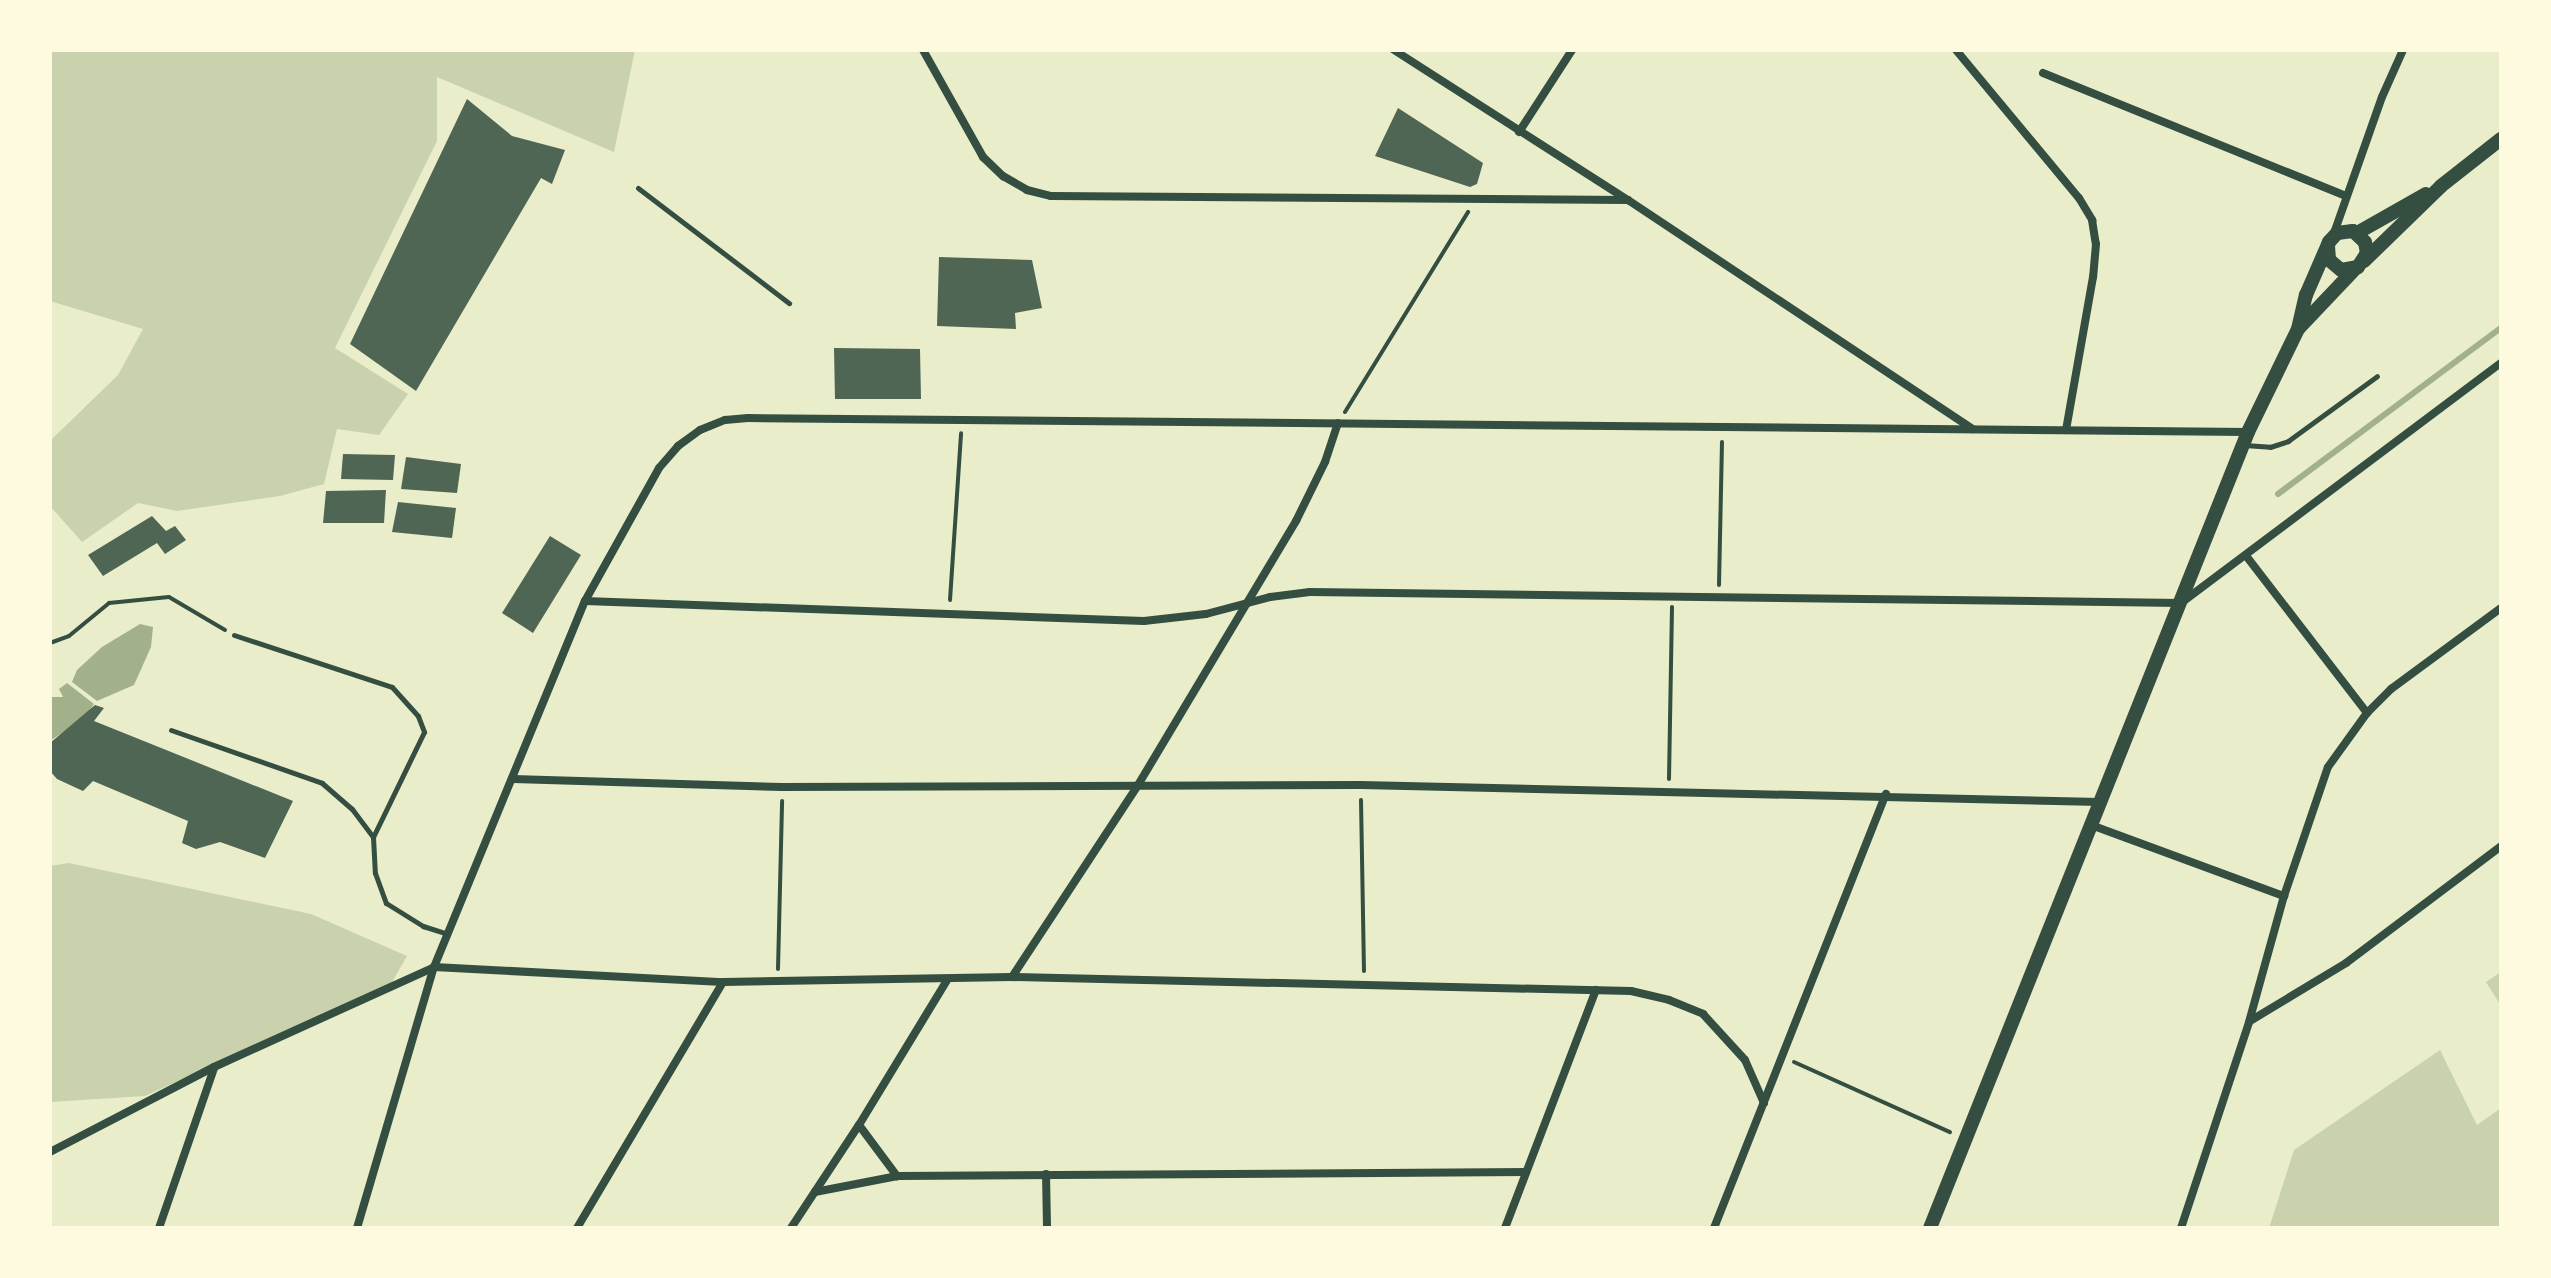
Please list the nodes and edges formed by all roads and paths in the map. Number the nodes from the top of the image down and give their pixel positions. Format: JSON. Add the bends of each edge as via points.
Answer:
{"nodes":[{"id":1,"x":923,"y":50,"type":"edge"},
{"id":2,"x":1394,"y":50,"type":"edge"},
{"id":3,"x":1572,"y":50,"type":"edge"},
{"id":4,"x":1956,"y":50,"type":"edge"},
{"id":5,"x":2403,"y":50,"type":"edge"},
{"id":6,"x":2043,"y":73,"type":"dead end"},
{"id":7,"x":1519,"y":132,"type":"junction"},
{"id":8,"x":2501,"y":139,"type":"edge"},
{"id":9,"x":2441,"y":186,"type":"junction"},
{"id":10,"x":638,"y":188,"type":"dead end"},
{"id":11,"x":2346,"y":196,"type":"junction"},
{"id":12,"x":1476,"y":199,"type":"junction"},
{"id":13,"x":1628,"y":200,"type":"junction"},
{"id":14,"x":2357,"y":233,"type":"junction"},
{"id":15,"x":2330,"y":241,"type":"junction"},
{"id":16,"x":2359,"y":266,"type":"junction"},
{"id":17,"x":789,"y":303,"type":"dead end"},
{"id":18,"x":2298,"y":329,"type":"junction"},
{"id":19,"x":2501,"y":363,"type":"edge"},
{"id":20,"x":2377,"y":376,"type":"dead end"},
{"id":21,"x":961,"y":419,"type":"junction"},
{"id":22,"x":1338,"y":423,"type":"junction"},
{"id":23,"x":1722,"y":427,"type":"junction"},
{"id":24,"x":1973,"y":430,"type":"junction"},
{"id":25,"x":2066,"y":430,"type":"junction"},
{"id":26,"x":2246,"y":439,"type":"junction"},
{"id":27,"x":2247,"y":557,"type":"junction"},
{"id":28,"x":1672,"y":597,"type":"junction"},
{"id":29,"x":1719,"y":597,"type":"junction"},
{"id":30,"x":585,"y":601,"type":"junction"},
{"id":31,"x":1246,"y":603,"type":"junction"},
{"id":32,"x":2181,"y":603,"type":"junction"},
{"id":33,"x":2501,"y":608,"type":"edge"},
{"id":34,"x":950,"y":613,"type":"junction"},
{"id":35,"x":234,"y":635,"type":"joint"},
{"id":36,"x":50,"y":643,"type":"edge"},
{"id":37,"x":2367,"y":713,"type":"junction"},
{"id":38,"x":171,"y":730,"type":"dead end"},
{"id":39,"x":513,"y":779,"type":"junction"},
{"id":40,"x":1138,"y":785,"type":"junction"},
{"id":41,"x":1361,"y":785,"type":"junction"},
{"id":42,"x":782,"y":787,"type":"junction"},
{"id":43,"x":1669,"y":790,"type":"junction"},
{"id":44,"x":1886,"y":794,"type":"junction"},
{"id":45,"x":2100,"y":802,"type":"junction"},
{"id":46,"x":2091,"y":825,"type":"junction"},
{"id":47,"x":373,"y":837,"type":"junction"},
{"id":48,"x":2501,"y":846,"type":"edge"},
{"id":49,"x":2284,"y":896,"type":"junction"},
{"id":50,"x":447,"y":934,"type":"junction"},
{"id":51,"x":434,"y":967,"type":"junction"},
{"id":52,"x":1012,"y":977,"type":"junction"},
{"id":53,"x":947,"y":980,"type":"junction"},
{"id":54,"x":723,"y":982,"type":"junction"},
{"id":55,"x":778,"y":983,"type":"junction"},
{"id":56,"x":1364,"y":985,"type":"junction"},
{"id":57,"x":1596,"y":990,"type":"junction"},
{"id":58,"x":2249,"y":1022,"type":"junction"},
{"id":59,"x":1784,"y":1057,"type":"junction"},
{"id":60,"x":214,"y":1067,"type":"junction"},
{"id":61,"x":1764,"y":1103,"type":"junction"},
{"id":62,"x":859,"y":1125,"type":"junction"},
{"id":63,"x":1968,"y":1140,"type":"junction"},
{"id":64,"x":50,"y":1152,"type":"edge"},
{"id":65,"x":1526,"y":1172,"type":"junction"},
{"id":66,"x":1046,"y":1174,"type":"junction"},
{"id":67,"x":897,"y":1176,"type":"junction"},
{"id":68,"x":815,"y":1192,"type":"junction"},
{"id":69,"x":159,"y":1228,"type":"edge"},
{"id":70,"x":357,"y":1228,"type":"edge"},
{"id":71,"x":577,"y":1228,"type":"edge"},
{"id":72,"x":791,"y":1228,"type":"edge"},
{"id":73,"x":1047,"y":1228,"type":"edge"},
{"id":74,"x":1505,"y":1228,"type":"edge"},
{"id":75,"x":1714,"y":1228,"type":"edge"},
{"id":76,"x":1930,"y":1228,"type":"edge"},
{"id":77,"x":2181,"y":1228,"type":"edge"}],
"edges":[{"from":1,"to":12,"type":"street","via":[[983,157],[1003,176],[1039,193]]},
{"from":2,"to":7,"type":"street"},
{"from":3,"to":7,"type":"street"},
{"from":4,"to":25,"type":"street","via":[[2092,220],[2093,277]]},
{"from":5,"to":11,"type":"street"},
{"from":6,"to":11,"type":"street"},
{"from":7,"to":13,"type":"street"},
{"from":8,"to":9,"type":"street"},
{"from":9,"to":14,"type":"street"},
{"from":9,"to":16,"type":"street"},
{"from":10,"to":17,"type":"lane"},
{"from":11,"to":15,"type":"street"},
{"from":12,"to":13,"type":"street"},
{"from":12,"to":22,"type":"path"},
{"from":13,"to":24,"type":"street"},
{"from":14,"to":15,"type":"street","via":[[2347,231]]},
{"from":14,"to":16,"type":"street","via":[[2367,247]]},
{"from":15,"to":16,"type":"street","via":[[2332,264],[2341,270]]},
{"from":15,"to":18,"type":"street","via":[[2306,295]]},
{"from":16,"to":18,"type":"street"},
{"from":18,"to":26,"type":"street"},
{"from":19,"to":27,"type":"street"},
{"from":20,"to":26,"type":"lane","via":[[2288,441],[2270,447]]},
{"from":21,"to":22,"type":"street"},
{"from":21,"to":30,"type":"street","via":[[748,418],[700,430],[659,468]]},
{"from":21,"to":34,"type":"path"},
{"from":22,"to":23,"type":"street"},
{"from":22,"to":31,"type":"street","via":[[1296,521]]},
{"from":23,"to":24,"type":"street"},
{"from":23,"to":29,"type":"path"},
{"from":24,"to":25,"type":"street"},
{"from":25,"to":26,"type":"street"},
{"from":26,"to":32,"type":"street"},
{"from":27,"to":32,"type":"street"},
{"from":27,"to":37,"type":"street"},
{"from":28,"to":29,"type":"street"},
{"from":28,"to":31,"type":"street","via":[[1310,592]]},
{"from":28,"to":43,"type":"path"},
{"from":29,"to":32,"type":"street"},
{"from":30,"to":34,"type":"street"},
{"from":30,"to":39,"type":"street"},
{"from":31,"to":34,"type":"street","via":[[1144,621]]},
{"from":31,"to":40,"type":"street"},
{"from":32,"to":45,"type":"street"},
{"from":33,"to":37,"type":"street","via":[[2391,689]]},
{"from":35,"to":36,"type":"path","via":[[169,597],[109,603],[69,636]]},
{"from":35,"to":47,"type":"lane","via":[[392,687],[418,716],[424,732]]},
{"from":37,"to":49,"type":"street","via":[[2328,767]]},
{"from":38,"to":47,"type":"lane","via":[[322,783]]},
{"from":39,"to":42,"type":"street"},
{"from":39,"to":50,"type":"street"},
{"from":40,"to":41,"type":"street"},
{"from":40,"to":42,"type":"street"},
{"from":40,"to":52,"type":"street"},
{"from":41,"to":43,"type":"street"},
{"from":41,"to":56,"type":"path"},
{"from":42,"to":55,"type":"path"},
{"from":43,"to":44,"type":"street"},
{"from":44,"to":45,"type":"street"},
{"from":44,"to":59,"type":"street"},
{"from":45,"to":46,"type":"street"},
{"from":46,"to":49,"type":"street"},
{"from":46,"to":63,"type":"street"},
{"from":47,"to":50,"type":"lane","via":[[375,873],[386,903]]},
{"from":48,"to":58,"type":"street","via":[[2346,963]]},
{"from":49,"to":58,"type":"street"},
{"from":50,"to":51,"type":"street"},
{"from":51,"to":54,"type":"street"},
{"from":51,"to":60,"type":"street"},
{"from":51,"to":70,"type":"street"},
{"from":52,"to":53,"type":"street"},
{"from":52,"to":56,"type":"street"},
{"from":53,"to":55,"type":"street"},
{"from":53,"to":62,"type":"street"},
{"from":54,"to":55,"type":"street"},
{"from":54,"to":71,"type":"street"},
{"from":56,"to":57,"type":"street"},
{"from":57,"to":61,"type":"street","via":[[1631,991],[1703,1014],[1745,1060]]},
{"from":57,"to":65,"type":"street"},
{"from":58,"to":77,"type":"street"},
{"from":59,"to":61,"type":"street"},
{"from":59,"to":63,"type":"path"},
{"from":60,"to":64,"type":"street"},
{"from":60,"to":69,"type":"street"},
{"from":61,"to":75,"type":"street"},
{"from":62,"to":67,"type":"street"},
{"from":62,"to":68,"type":"street"},
{"from":63,"to":76,"type":"street"},
{"from":65,"to":66,"type":"street"},
{"from":65,"to":74,"type":"street"},
{"from":66,"to":67,"type":"street"},
{"from":66,"to":73,"type":"street"},
{"from":67,"to":68,"type":"street"},
{"from":68,"to":72,"type":"street"}]}
